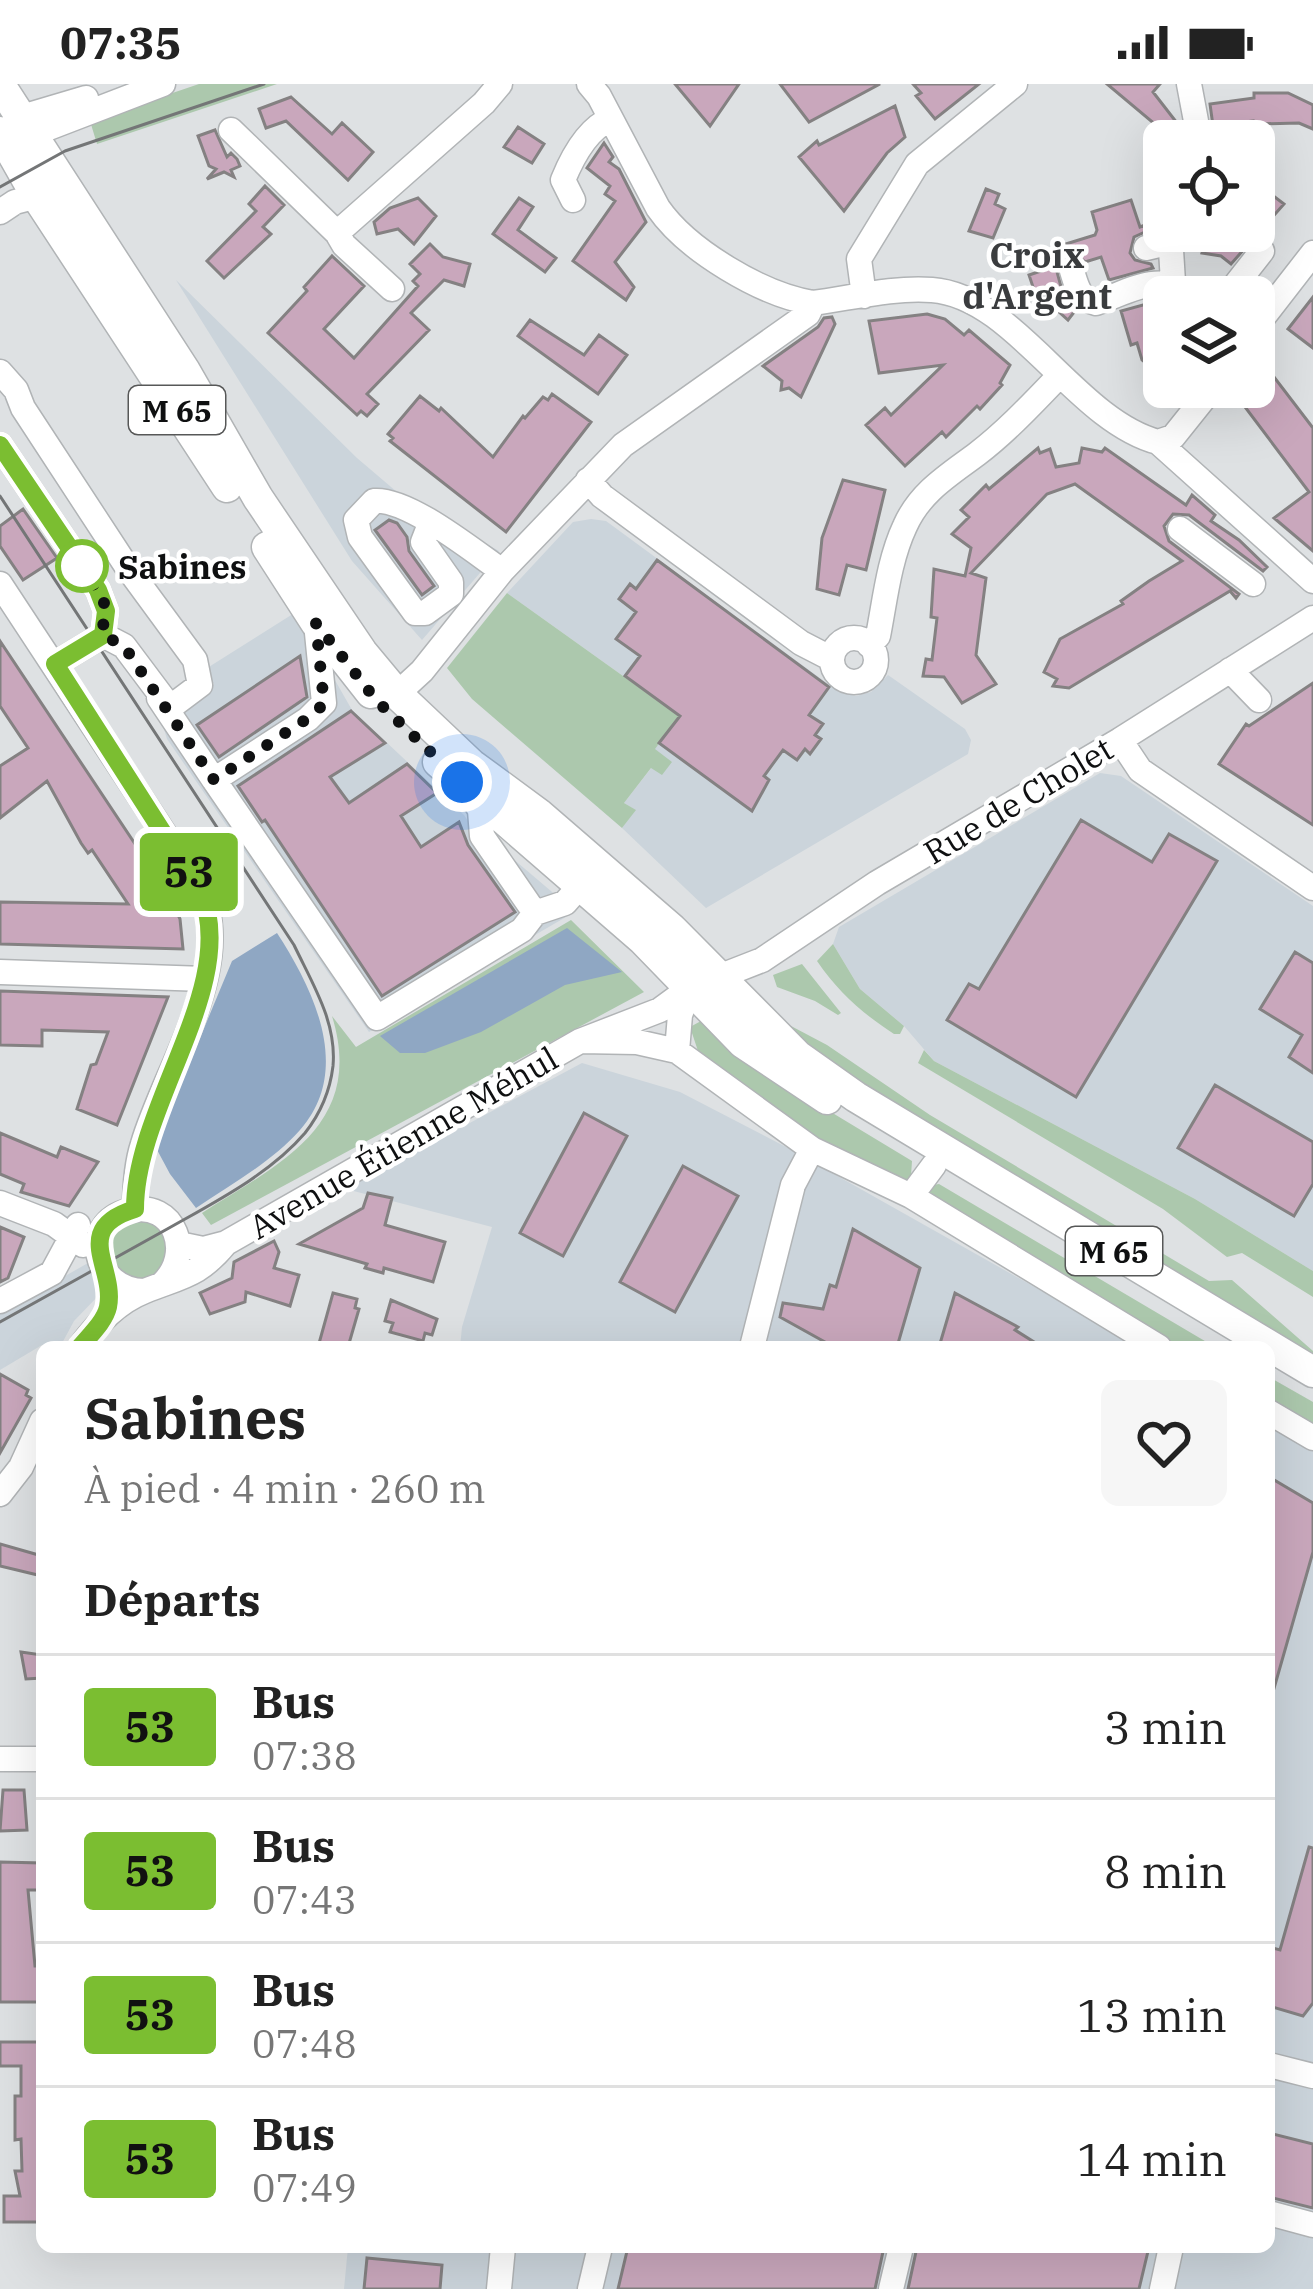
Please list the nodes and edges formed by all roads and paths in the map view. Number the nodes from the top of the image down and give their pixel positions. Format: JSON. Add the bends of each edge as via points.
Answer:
{"nodes":[{"id":1,"x":153,"y":84,"type":"edge"},
{"id":2,"x":163,"y":84,"type":"edge"},
{"id":3,"x":500,"y":84,"type":"edge"},
{"id":4,"x":589,"y":84,"type":"edge"},
{"id":5,"x":1016,"y":84,"type":"edge"},
{"id":6,"x":1189,"y":84,"type":"edge"},
{"id":7,"x":0,"y":85,"type":"edge"},
{"id":8,"x":611,"y":119,"type":"junction"},
{"id":9,"x":1196,"y":120,"type":"edge"},
{"id":10,"x":231,"y":130,"type":"dead end"},
{"id":11,"x":11,"y":134,"type":"edge"},
{"id":12,"x":74,"y":196,"type":"junction"},
{"id":13,"x":37,"y":197,"type":"junction"},
{"id":14,"x":573,"y":200,"type":"dead end"},
{"id":15,"x":0,"y":212,"type":"edge"},
{"id":16,"x":0,"y":223,"type":"edge"},
{"id":17,"x":337,"y":232,"type":"junction"},
{"id":18,"x":1261,"y":252,"type":"edge"},
{"id":19,"x":1313,"y":253,"type":"edge"},
{"id":20,"x":1072,"y":271,"type":"dead end"},
{"id":21,"x":1242,"y":276,"type":"edge"},
{"id":22,"x":1143,"y":287,"type":"edge"},
{"id":23,"x":392,"y":289,"type":"dead end"},
{"id":24,"x":864,"y":296,"type":"junction"},
{"id":25,"x":813,"y":302,"type":"junction"},
{"id":26,"x":1275,"y":302,"type":"edge"},
{"id":27,"x":1059,"y":376,"type":"junction"},
{"id":28,"x":10,"y":388,"type":"edge"},
{"id":29,"x":1197,"y":408,"type":"edge"},
{"id":30,"x":1158,"y":442,"type":"junction"},
{"id":31,"x":0,"y":446,"type":"edge"},
{"id":32,"x":588,"y":480,"type":"junction"},
{"id":33,"x":1230,"y":507,"type":"junction"},
{"id":34,"x":430,"y":524,"type":"junction"},
{"id":35,"x":502,"y":572,"type":"junction"},
{"id":36,"x":1313,"y":581,"type":"edge"},
{"id":37,"x":0,"y":584,"type":"edge"},
{"id":38,"x":1253,"y":584,"type":"dead end"},
{"id":39,"x":1313,"y":618,"type":"edge"},
{"id":40,"x":316,"y":623,"type":"junction"},
{"id":41,"x":103,"y":635,"type":"junction"},
{"id":42,"x":869,"y":645,"type":"junction"},
{"id":43,"x":832,"y":659,"type":"junction"},
{"id":44,"x":55,"y":664,"type":"junction"},
{"id":45,"x":1230,"y":670,"type":"junction"},
{"id":46,"x":397,"y":694,"type":"junction"},
{"id":47,"x":159,"y":698,"type":"junction"},
{"id":48,"x":1259,"y":700,"type":"dead end"},
{"id":49,"x":1120,"y":740,"type":"junction"},
{"id":50,"x":214,"y":780,"type":"junction"},
{"id":51,"x":462,"y":782,"type":"junction"},
{"id":52,"x":580,"y":886,"type":"junction"},
{"id":53,"x":1313,"y":888,"type":"edge"},
{"id":54,"x":535,"y":913,"type":"junction"},
{"id":55,"x":0,"y":972,"type":"edge"},
{"id":56,"x":721,"y":976,"type":"junction"},
{"id":57,"x":206,"y":979,"type":"junction"},
{"id":58,"x":690,"y":988,"type":"junction"},
{"id":59,"x":580,"y":1041,"type":"junction"},
{"id":60,"x":677,"y":1051,"type":"junction"},
{"id":61,"x":915,"y":1132,"type":"junction"},
{"id":62,"x":812,"y":1149,"type":"junction"},
{"id":63,"x":934,"y":1165,"type":"junction"},
{"id":64,"x":910,"y":1196,"type":"junction"},
{"id":65,"x":0,"y":1203,"type":"edge"},
{"id":66,"x":135,"y":1209,"type":"junction"},
{"id":67,"x":107,"y":1225,"type":"junction"},
{"id":68,"x":69,"y":1229,"type":"junction"},
{"id":69,"x":226,"y":1243,"type":"junction"},
{"id":70,"x":179,"y":1244,"type":"junction"},
{"id":71,"x":98,"y":1256,"type":"junction"},
{"id":72,"x":111,"y":1280,"type":"junction"},
{"id":73,"x":153,"y":1288,"type":"junction"},
{"id":74,"x":0,"y":1301,"type":"edge"},
{"id":75,"x":107,"y":1313,"type":"junction"},
{"id":76,"x":85,"y":1341,"type":"edge"},
{"id":77,"x":754,"y":1341,"type":"edge"},
{"id":78,"x":1149,"y":1341,"type":"edge"},
{"id":79,"x":1228,"y":1341,"type":"edge"},
{"id":80,"x":1262,"y":1341,"type":"edge"},
{"id":81,"x":1275,"y":1349,"type":"edge"},
{"id":82,"x":1275,"y":1370,"type":"edge"},
{"id":83,"x":1313,"y":1372,"type":"edge"},
{"id":84,"x":1313,"y":1392,"type":"edge"},
{"id":85,"x":1275,"y":1416,"type":"edge"},
{"id":86,"x":36,"y":1434,"type":"edge"},
{"id":87,"x":1313,"y":1438,"type":"edge"},
{"id":88,"x":0,"y":1494,"type":"edge"},
{"id":89,"x":0,"y":1759,"type":"edge"},
{"id":90,"x":36,"y":1759,"type":"edge"},
{"id":91,"x":1275,"y":2067,"type":"edge"},
{"id":92,"x":1313,"y":2077,"type":"edge"},
{"id":93,"x":1275,"y":2215,"type":"edge"},
{"id":94,"x":1313,"y":2225,"type":"edge"},
{"id":95,"x":502,"y":2253,"type":"edge"},
{"id":96,"x":599,"y":2253,"type":"edge"},
{"id":97,"x":900,"y":2253,"type":"edge"},
{"id":98,"x":1170,"y":2253,"type":"edge"},
{"id":99,"x":499,"y":2289,"type":"edge"},
{"id":100,"x":590,"y":2289,"type":"edge"},
{"id":101,"x":891,"y":2289,"type":"edge"},
{"id":102,"x":1162,"y":2289,"type":"edge"}],
"edges":[{"from":1,"to":11,"type":"street"},
{"from":2,"to":11,"type":"street"},
{"from":3,"to":17,"type":"street"},
{"from":4,"to":8,"type":"street"},
{"from":5,"to":24,"type":"street","via":[[917,164],[859,259]]},
{"from":6,"to":9,"type":"street"},
{"from":7,"to":11,"type":"main road","number":"M 65"},
{"from":8,"to":14,"type":"street","via":[[596,125],[566,171]]},
{"from":8,"to":25,"type":"street","via":[[670,225],[778,295]]},
{"from":10,"to":17,"type":"street"},
{"from":11,"to":12,"type":"main road","number":"M 65"},
{"from":11,"to":13,"type":"main road","number":"M 65"},
{"from":12,"to":13,"type":"street"},
{"from":12,"to":46,"type":"main road","number":"M 65","via":[[258,498]]},
{"from":13,"to":15,"type":"street"},
{"from":13,"to":16,"type":"street"},
{"from":13,"to":40,"type":"main road","number":"M 65"},
{"from":17,"to":23,"type":"street"},
{"from":18,"to":21,"type":"street"},
{"from":19,"to":26,"type":"street"},
{"from":20,"to":22,"type":"street","via":[[1086,301]]},
{"from":24,"to":25,"type":"street"},
{"from":24,"to":27,"type":"street","via":[[956,294],[996,317]]},
{"from":25,"to":32,"type":"street","via":[[808,314],[623,445]]},
{"from":27,"to":30,"type":"street"},
{"from":27,"to":42,"type":"street","via":[[919,504],[894,555],[878,636]]},
{"from":28,"to":47,"type":"street","via":[[195,660],[200,686],[176,704]]},
{"from":29,"to":30,"type":"street","via":[[1174,437]]},
{"from":30,"to":33,"type":"street"},
{"from":31,"to":41,"type":"street","via":[[98,590]]},
{"from":32,"to":35,"type":"street"},
{"from":32,"to":43,"type":"street"},
{"from":33,"to":36,"type":"street"},
{"from":33,"to":38,"type":"street","via":[[1191,536]]},
{"from":34,"to":34,"type":"street","via":[[423,542],[452,588],[421,614],[360,537],[356,520],[366,505],[386,500]]},
{"from":34,"to":35,"type":"street"},
{"from":35,"to":46,"type":"street"},
{"from":37,"to":44,"type":"street"},
{"from":39,"to":45,"type":"street","name":"Rue de Cholet"},
{"from":40,"to":50,"type":"street","via":[[324,704]]},
{"from":40,"to":51,"type":"main road","number":"M 65","via":[[376,700]]},
{"from":41,"to":44,"type":"street"},
{"from":41,"to":47,"type":"street","via":[[124,646]]},
{"from":42,"to":43,"type":"street","via":[[842,641]]},
{"from":42,"to":43,"type":"street","via":[[875,666],[860,681],[841,678]]},
{"from":44,"to":57,"type":"street","via":[[201,892],[212,923]]},
{"from":45,"to":48,"type":"street"},
{"from":45,"to":49,"type":"street","name":"Rue de Cholet"},
{"from":46,"to":56,"type":"main road","number":"M 65"},
{"from":47,"to":50,"type":"street"},
{"from":49,"to":53,"type":"street","via":[[1140,770]]},
{"from":49,"to":56,"type":"street","name":"Rue de Cholet","via":[[762,960]]},
{"from":50,"to":54,"type":"street","via":[[377,1018],[522,929]]},
{"from":51,"to":52,"type":"main road","number":"M 65"},
{"from":51,"to":54,"type":"street","via":[[480,810],[482,836]]},
{"from":52,"to":54,"type":"street","via":[[565,903]]},
{"from":52,"to":58,"type":"main road","number":"M 65"},
{"from":55,"to":57,"type":"street"},
{"from":56,"to":58,"type":"main road"},
{"from":56,"to":61,"type":"main road","number":"M 65","via":[[798,1056]]},
{"from":57,"to":66,"type":"street","via":[[143,1144]]},
{"from":58,"to":59,"type":"street","name":"Avenue Étienne Méhul","via":[[660,1010]]},
{"from":58,"to":60,"type":"street"},
{"from":58,"to":63,"type":"main road","number":"M 65","via":[[774,1066]]},
{"from":59,"to":60,"type":"street","name":"Avenue Étienne Méhul"},
{"from":59,"to":69,"type":"street","name":"Avenue Étienne Méhul"},
{"from":60,"to":62,"type":"street"},
{"from":61,"to":63,"type":"main road","number":"M 65"},
{"from":61,"to":80,"type":"main road","number":"M 65"},
{"from":62,"to":64,"type":"street"},
{"from":62,"to":77,"type":"street","via":[[793,1185]]},
{"from":63,"to":64,"type":"street"},
{"from":63,"to":79,"type":"main road","number":"M 65"},
{"from":64,"to":78,"type":"street"},
{"from":65,"to":68,"type":"street"},
{"from":66,"to":67,"type":"street"},
{"from":66,"to":70,"type":"street","via":[[164,1218]]},
{"from":67,"to":68,"type":"street"},
{"from":67,"to":71,"type":"street"},
{"from":68,"to":71,"type":"street"},
{"from":68,"to":74,"type":"street","via":[[52,1273]]},
{"from":69,"to":70,"type":"street","name":"Avenue Étienne Méhul"},
{"from":69,"to":73,"type":"street","name":"Avenue Étienne Méhul","via":[[192,1276]]},
{"from":70,"to":73,"type":"street","via":[[176,1267]]},
{"from":71,"to":72,"type":"street"},
{"from":72,"to":73,"type":"street"},
{"from":72,"to":75,"type":"street"},
{"from":73,"to":75,"type":"street","name":"Avenue Étienne Méhul"},
{"from":75,"to":76,"type":"street","name":"Avenue Étienne Méhul"},
{"from":81,"to":83,"type":"main road","number":"M 65"},
{"from":82,"to":84,"type":"main road"},
{"from":85,"to":87,"type":"street"},
{"from":86,"to":88,"type":"street"},
{"from":89,"to":90,"type":"street"},
{"from":91,"to":92,"type":"street"},
{"from":93,"to":94,"type":"street"},
{"from":95,"to":99,"type":"street"},
{"from":96,"to":100,"type":"street"},
{"from":97,"to":101,"type":"street"},
{"from":98,"to":102,"type":"street"}]}
